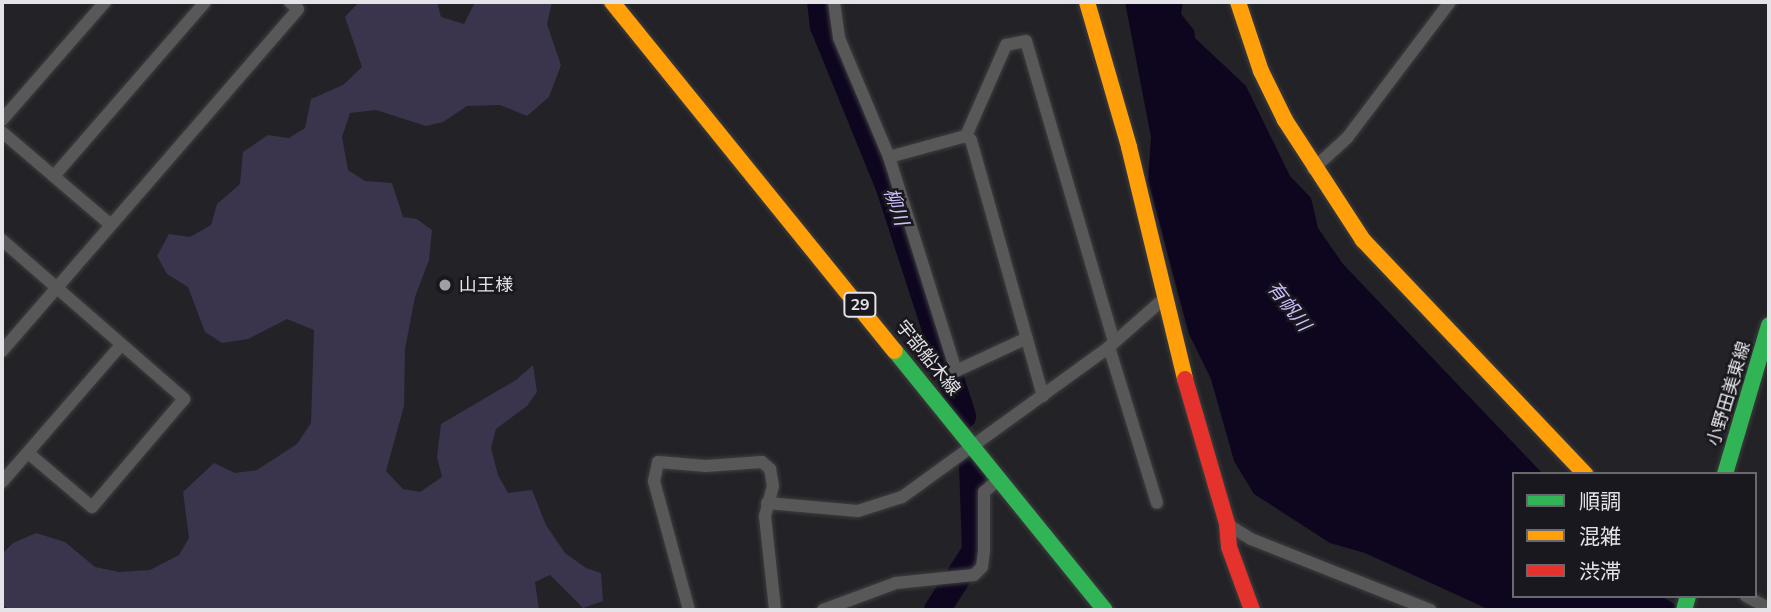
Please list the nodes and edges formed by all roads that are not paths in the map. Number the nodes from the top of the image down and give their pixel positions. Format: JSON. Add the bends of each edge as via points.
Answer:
{"nodes":[{"id":1,"x":105,"y":2,"type":"edge"},
{"id":2,"x":205,"y":2,"type":"edge"},
{"id":3,"x":290,"y":2,"type":"edge"},
{"id":4,"x":612,"y":2,"type":"edge"},
{"id":5,"x":834,"y":2,"type":"edge"},
{"id":6,"x":1087,"y":2,"type":"edge"},
{"id":7,"x":1238,"y":2,"type":"edge"},
{"id":8,"x":1450,"y":2,"type":"edge"},
{"id":9,"x":2,"y":120,"type":"edge"},
{"id":10,"x":2,"y":132,"type":"edge"},
{"id":11,"x":965,"y":136,"type":"junction"},
{"id":12,"x":889,"y":157,"type":"junction"},
{"id":13,"x":1313,"y":169,"type":"junction"},
{"id":14,"x":54,"y":176,"type":"junction"},
{"id":15,"x":111,"y":225,"type":"junction"},
{"id":16,"x":2,"y":240,"type":"edge"},
{"id":17,"x":57,"y":287,"type":"junction"},
{"id":18,"x":1166,"y":297,"type":"junction"},
{"id":19,"x":1769,"y":325,"type":"edge"},
{"id":20,"x":1027,"y":338,"type":"junction"},
{"id":21,"x":1112,"y":344,"type":"junction"},
{"id":22,"x":121,"y":345,"type":"junction"},
{"id":23,"x":2,"y":351,"type":"edge"},
{"id":24,"x":1043,"y":396,"type":"junction"},
{"id":25,"x":976,"y":447,"type":"junction"},
{"id":26,"x":28,"y":453,"type":"junction"},
{"id":27,"x":1583,"y":472,"type":"edge"},
{"id":28,"x":1726,"y":472,"type":"edge"},
{"id":29,"x":1000,"y":478,"type":"junction"},
{"id":30,"x":2,"y":482,"type":"edge"},
{"id":31,"x":767,"y":503,"type":"junction"},
{"id":32,"x":1157,"y":503,"type":"dead end"},
{"id":33,"x":1227,"y":524,"type":"junction"},
{"id":34,"x":1749,"y":598,"type":"edge"},
{"id":35,"x":690,"y":610,"type":"edge"},
{"id":36,"x":775,"y":610,"type":"edge"},
{"id":37,"x":822,"y":610,"type":"edge"},
{"id":38,"x":1105,"y":610,"type":"edge"},
{"id":39,"x":1252,"y":610,"type":"edge"},
{"id":40,"x":1430,"y":610,"type":"edge"},
{"id":41,"x":1769,"y":610,"type":"edge"}],
"edges":[{"from":1,"to":9,"type":"street"},
{"from":2,"to":14,"type":"street"},
{"from":3,"to":15,"type":"street","via":[[298,9]]},
{"from":4,"to":25,"type":"street","name":"宇部船木線","number":"29"},
{"from":5,"to":12,"type":"street","via":[[839,38]]},
{"from":6,"to":18,"type":"street"},
{"from":7,"to":13,"type":"street","via":[[1261,71]]},
{"from":8,"to":13,"type":"street","via":[[1370,110]]},
{"from":10,"to":14,"type":"street"},
{"from":11,"to":12,"type":"street"},
{"from":11,"to":20,"type":"street","via":[[971,140]]},
{"from":11,"to":21,"type":"street","via":[[1006,45],[1026,41]]},
{"from":12,"to":20,"type":"street","via":[[956,371]]},
{"from":13,"to":27,"type":"street","via":[[1363,240]]},
{"from":14,"to":15,"type":"street"},
{"from":15,"to":17,"type":"street"},
{"from":16,"to":17,"type":"street"},
{"from":17,"to":22,"type":"street"},
{"from":17,"to":23,"type":"street"},
{"from":18,"to":21,"type":"street"},
{"from":18,"to":33,"type":"street"},
{"from":19,"to":28,"type":"street","name":"小野田美東線"},
{"from":20,"to":24,"type":"street"},
{"from":21,"to":24,"type":"street"},
{"from":21,"to":32,"type":"street"},
{"from":22,"to":26,"type":"street"},
{"from":22,"to":26,"type":"street","via":[[184,399],[92,507]]},
{"from":24,"to":25,"type":"street"},
{"from":25,"to":29,"type":"street","name":"宇部船木線","number":"29"},
{"from":25,"to":31,"type":"street","via":[[882,506],[858,511]]},
{"from":26,"to":30,"type":"street"},
{"from":29,"to":37,"type":"street","via":[[984,492],[984,551],[982,567],[974,575],[896,583]]},
{"from":29,"to":38,"type":"street","name":"宇部船木線","number":"29"},
{"from":31,"to":35,"type":"street","via":[[773,475],[762,462],[706,466],[658,462],[654,481]]},
{"from":31,"to":36,"type":"street"},
{"from":33,"to":39,"type":"street","via":[[1229,547]]},
{"from":33,"to":40,"type":"street","via":[[1251,539]]},
{"from":34,"to":41,"type":"street"}]}
